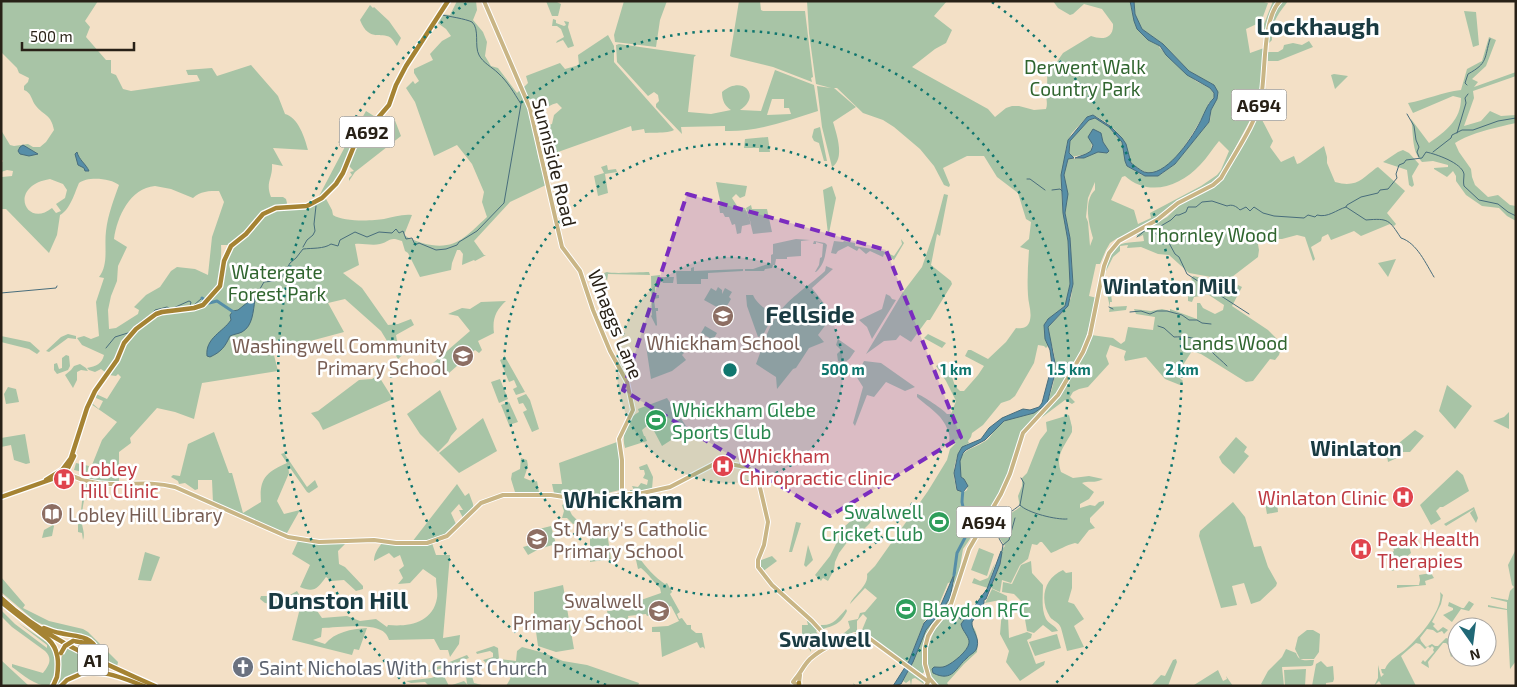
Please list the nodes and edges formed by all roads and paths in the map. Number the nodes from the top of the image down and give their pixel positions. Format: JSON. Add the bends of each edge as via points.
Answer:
{"nodes":[{"id":1,"x":448,"y":1,"type":"edge"},
{"id":2,"x":484,"y":1,"type":"edge"},
{"id":3,"x":1280,"y":1,"type":"edge"},
{"id":4,"x":562,"y":247,"type":"joint"},
{"id":5,"x":76,"y":442,"type":"junction"},
{"id":6,"x":71,"y":458,"type":"junction"},
{"id":7,"x":66,"y":470,"type":"junction"},
{"id":8,"x":46,"y":480,"type":"junction"},
{"id":9,"x":622,"y":494,"type":"junction"},
{"id":10,"x":1,"y":497,"type":"edge"},
{"id":11,"x":1,"y":596,"type":"edge"},
{"id":12,"x":1,"y":604,"type":"edge"},
{"id":13,"x":32,"y":625,"type":"junction"},
{"id":14,"x":46,"y":628,"type":"junction"},
{"id":15,"x":829,"y":638,"type":"junction"},
{"id":16,"x":51,"y":642,"type":"junction"},
{"id":17,"x":839,"y":642,"type":"junction"},
{"id":18,"x":833,"y":644,"type":"junction"},
{"id":19,"x":827,"y":648,"type":"junction"},
{"id":20,"x":112,"y":666,"type":"junction"},
{"id":21,"x":80,"y":674,"type":"junction"},
{"id":22,"x":57,"y":678,"type":"junction"},
{"id":23,"x":927,"y":681,"type":"edge"},
{"id":24,"x":798,"y":683,"type":"edge"},
{"id":25,"x":53,"y":686,"type":"edge"},
{"id":26,"x":61,"y":686,"type":"edge"},
{"id":27,"x":146,"y":686,"type":"edge"},
{"id":28,"x":155,"y":686,"type":"edge"}],
"edges":[{"from":1,"to":5,"type":"highway","number":"A692","via":[[406,66],[389,105],[354,146],[336,184],[322,198],[307,206],[276,208],[263,214],[231,246],[224,261],[220,286],[207,301],[194,308],[156,314],[136,329],[97,389]]},
{"from":2,"to":4,"type":"main road","name":"Sunniside Road","via":[[530,105]]},
{"from":3,"to":23,"type":"main road","number":"A694","via":[[1268,24],[1259,108],[1221,178],[1213,186],[1178,203],[1157,220],[1121,239],[1108,252],[1084,352],[1058,395],[1022,433],[1010,474],[969,549],[951,604],[928,636],[925,655]]},
{"from":4,"to":9,"type":"main road","name":"Whaggs Lane","via":[[580,271],[610,351],[626,380],[633,408],[619,439]]},
{"from":5,"to":6,"type":"highway","number":"A692"},
{"from":5,"to":7,"type":"highway","number":"A692","via":[[73,458]]},
{"from":6,"to":7,"type":"highway","number":"A692"},
{"from":6,"to":8,"type":"highway","number":"A692","via":[[62,470]]},
{"from":7,"to":8,"type":"highway","number":"A692","via":[[56,478]]},
{"from":7,"to":9,"type":"main road","via":[[96,484],[155,484],[175,488],[279,534],[319,542],[435,541],[447,536],[476,506],[509,494],[587,500]]},
{"from":8,"to":10,"type":"highway","number":"A692"},
{"from":9,"to":15,"type":"main road","via":[[670,487],[720,462],[747,467],[755,473],[768,522],[758,567],[772,585]]},
{"from":11,"to":13,"type":"highway","number":"A1"},
{"from":11,"to":14,"type":"highway"},
{"from":12,"to":13,"type":"highway","number":"A1"},
{"from":12,"to":16,"type":"highway"},
{"from":13,"to":14,"type":"highway"},
{"from":13,"to":16,"type":"highway","number":"A1"},
{"from":13,"to":20,"type":"highway","number":"A1"},
{"from":13,"to":27,"type":"highway","number":"A1","via":[[64,646]]},
{"from":14,"to":21,"type":"highway","bridge":true,"via":[[92,642],[98,651],[98,661],[93,668]]},
{"from":15,"to":17,"type":"main road"},
{"from":15,"to":18,"type":"main road"},
{"from":15,"to":19,"type":"main road"},
{"from":16,"to":22,"type":"highway","number":"A1","via":[[57,652]]},
{"from":17,"to":18,"type":"main road"},
{"from":17,"to":23,"type":"main road","via":[[864,635]]},
{"from":18,"to":19,"type":"main road"},
{"from":19,"to":24,"type":"main road","via":[[811,658],[800,673]]},
{"from":20,"to":22,"type":"highway","number":"A1","bridge":true,"via":[[86,643],[73,641],[61,654]]},
{"from":20,"to":28,"type":"highway","number":"A1"},
{"from":21,"to":26,"type":"highway"},
{"from":21,"to":27,"type":"highway","via":[[113,674]]},
{"from":22,"to":25,"type":"highway","number":"A1"}]}
